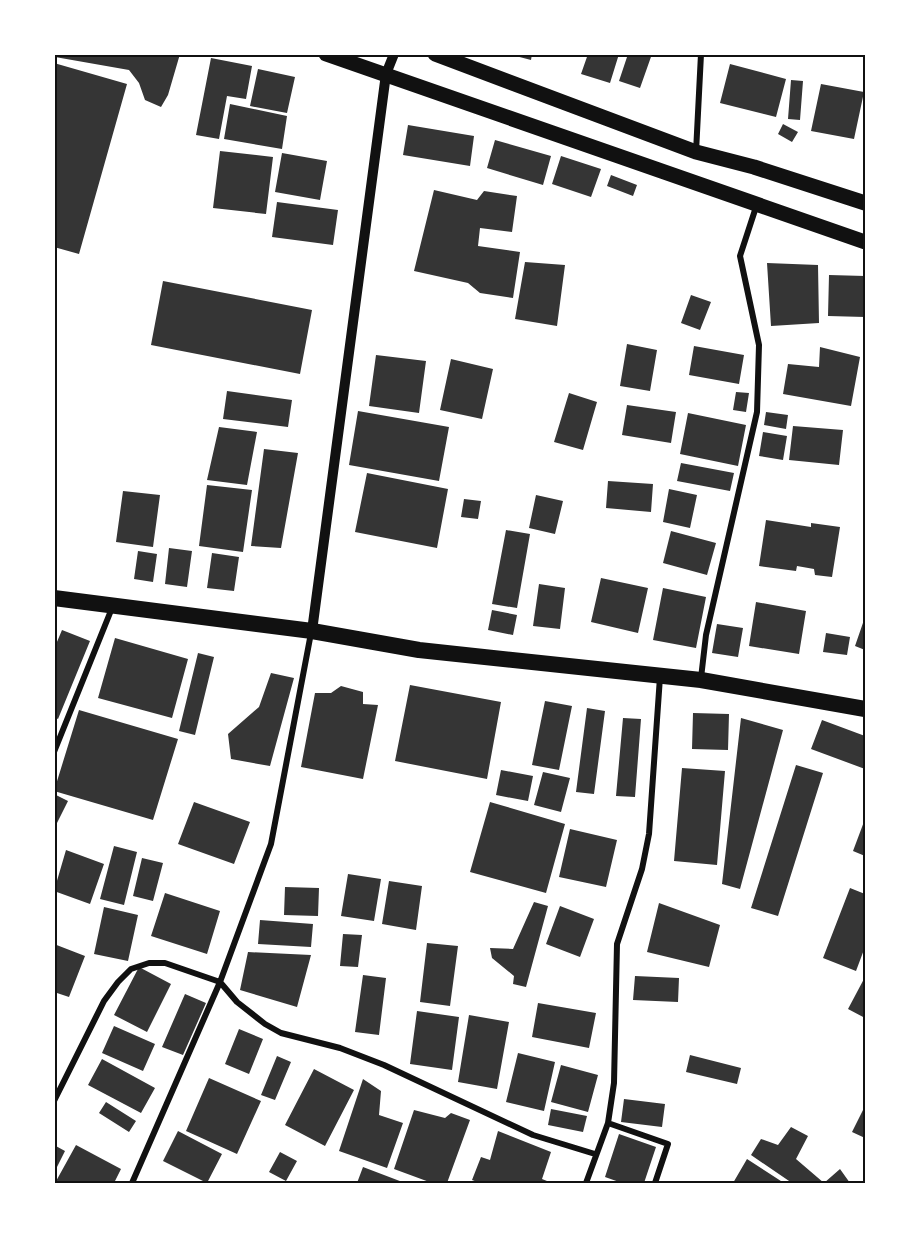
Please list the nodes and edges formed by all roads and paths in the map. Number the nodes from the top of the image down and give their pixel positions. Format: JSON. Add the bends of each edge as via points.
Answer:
{"nodes":[{"id":1,"x":326,"y":54,"type":"edge"},
{"id":2,"x":394,"y":54,"type":"edge"},
{"id":3,"x":435,"y":54,"type":"edge"},
{"id":4,"x":701,"y":54,"type":"edge"},
{"id":5,"x":386,"y":74,"type":"junction"},
{"id":6,"x":696,"y":152,"type":"junction"},
{"id":7,"x":758,"y":203,"type":"junction"},
{"id":8,"x":865,"y":203,"type":"edge"},
{"id":9,"x":865,"y":242,"type":"edge"},
{"id":10,"x":54,"y":598,"type":"edge"},
{"id":11,"x":112,"y":608,"type":"junction"},
{"id":12,"x":312,"y":631,"type":"junction"},
{"id":13,"x":660,"y":676,"type":"junction"},
{"id":14,"x":701,"y":680,"type":"junction"},
{"id":15,"x":865,"y":709,"type":"edge"},
{"id":16,"x":54,"y":752,"type":"edge"},
{"id":17,"x":220,"y":982,"type":"junction"},
{"id":18,"x":54,"y":1101,"type":"edge"},
{"id":19,"x":608,"y":1123,"type":"junction"},
{"id":20,"x":595,"y":1154,"type":"junction"},
{"id":21,"x":132,"y":1183,"type":"edge"},
{"id":22,"x":586,"y":1183,"type":"edge"},
{"id":23,"x":655,"y":1183,"type":"edge"}],
"edges":[{"from":1,"to":5,"type":"main road"},
{"from":2,"to":5,"type":"street"},
{"from":3,"to":6,"type":"main road"},
{"from":4,"to":6,"type":"street"},
{"from":5,"to":7,"type":"main road"},
{"from":5,"to":12,"type":"street"},
{"from":6,"to":8,"type":"main road"},
{"from":7,"to":9,"type":"main road"},
{"from":7,"to":14,"type":"street","via":[[740,256],[759,345],[757,412],[706,635]]},
{"from":10,"to":11,"type":"highway"},
{"from":11,"to":12,"type":"highway"},
{"from":11,"to":16,"type":"street"},
{"from":12,"to":13,"type":"highway","via":[[419,650]]},
{"from":12,"to":17,"type":"street","via":[[271,844]]},
{"from":13,"to":14,"type":"highway"},
{"from":13,"to":19,"type":"street","via":[[649,834],[642,869],[617,944],[614,1083]]},
{"from":14,"to":15,"type":"highway"},
{"from":17,"to":18,"type":"street","via":[[165,963],[131,969],[104,1001]]},
{"from":17,"to":20,"type":"street","via":[[237,1002],[281,1033],[362,1056],[533,1135]]},
{"from":17,"to":21,"type":"street"},
{"from":19,"to":20,"type":"street"},
{"from":19,"to":23,"type":"street","via":[[668,1144]]},
{"from":20,"to":22,"type":"street"}]}
